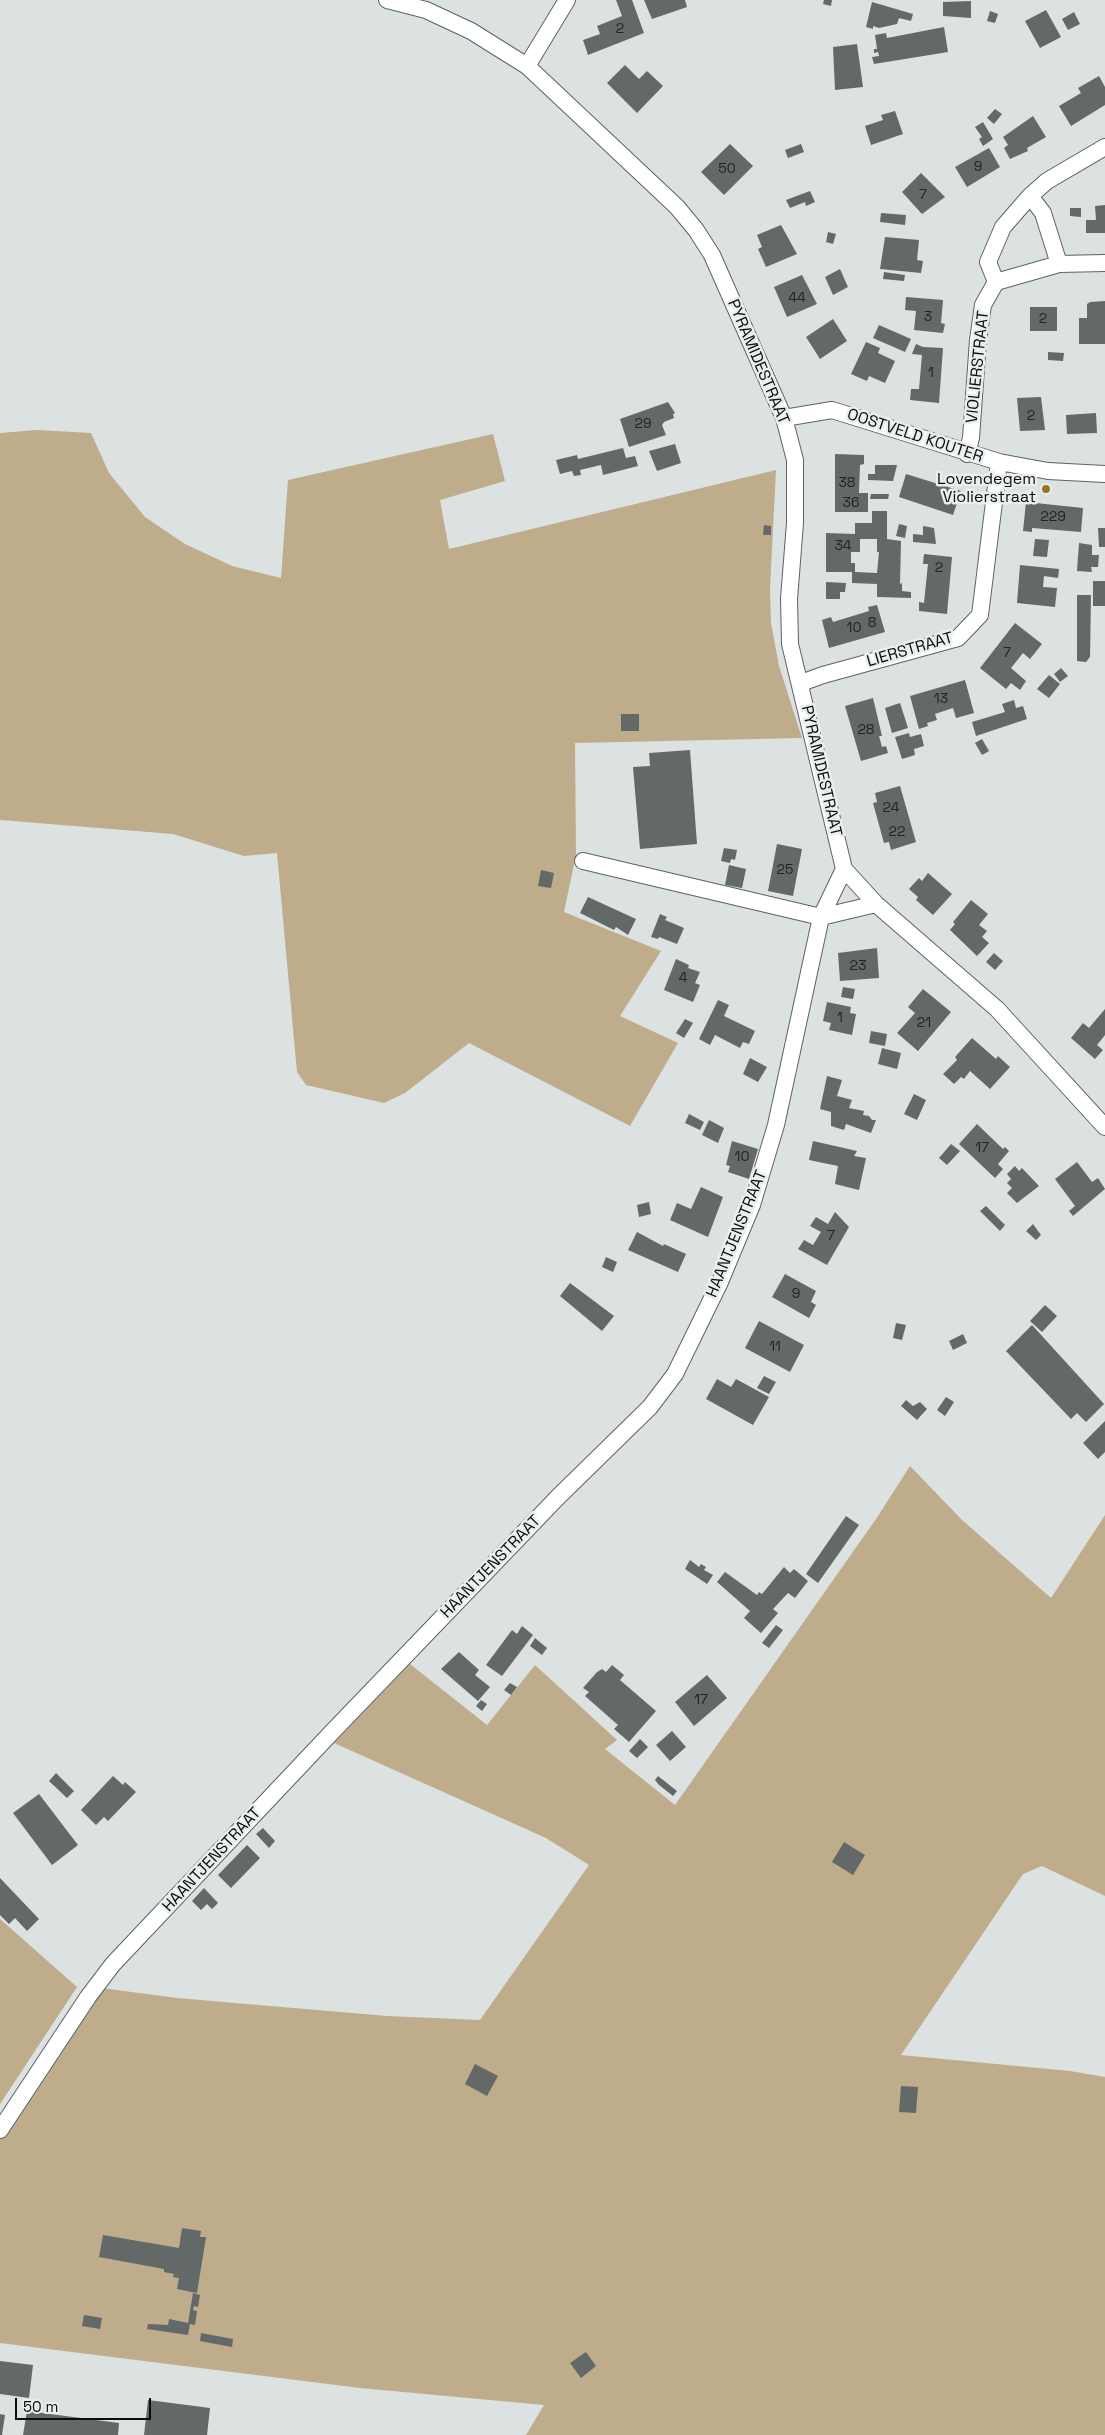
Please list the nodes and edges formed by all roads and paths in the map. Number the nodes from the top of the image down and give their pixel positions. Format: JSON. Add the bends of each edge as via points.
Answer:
{"nodes":[{"id":1,"x":387,"y":0,"type":"edge"},
{"id":2,"x":567,"y":0,"type":"edge"},
{"id":3,"x":526,"y":66,"type":"junction"},
{"id":4,"x":1105,"y":147,"type":"edge"},
{"id":5,"x":1030,"y":196,"type":"junction"},
{"id":6,"x":1105,"y":263,"type":"edge"},
{"id":7,"x":1060,"y":264,"type":"junction"},
{"id":8,"x":996,"y":282,"type":"junction"},
{"id":9,"x":784,"y":418,"type":"junction"},
{"id":10,"x":967,"y":454,"type":"junction"},
{"id":11,"x":999,"y":462,"type":"junction"},
{"id":12,"x":1105,"y":474,"type":"edge"},
{"id":13,"x":801,"y":683,"type":"junction"},
{"id":14,"x":583,"y":861,"type":"dead end"},
{"id":15,"x":844,"y":869,"type":"junction"},
{"id":16,"x":876,"y":904,"type":"junction"},
{"id":17,"x":821,"y":916,"type":"junction"},
{"id":18,"x":1105,"y":1127,"type":"edge"},
{"id":19,"x":0,"y":2130,"type":"edge"}],
"edges":[{"from":1,"to":3,"type":"street","name":"PYRAMIDESTRAAT","via":[[426,10],[471,31]]},
{"from":2,"to":3,"type":"street"},
{"from":3,"to":9,"type":"street","name":"PYRAMIDESTRAAT","via":[[670,200],[696,230],[712,255]]},
{"from":4,"to":5,"type":"street","via":[[1047,181]]},
{"from":5,"to":7,"type":"street","via":[[1043,213]]},
{"from":5,"to":8,"type":"street","via":[[1003,227],[988,262]]},
{"from":6,"to":7,"type":"street"},
{"from":7,"to":8,"type":"street"},
{"from":8,"to":10,"type":"street","name":"VIOLIERSTRAAT","via":[[983,305]]},
{"from":9,"to":10,"type":"street","name":"OOSTVELD KOUTER","via":[[832,410]]},
{"from":9,"to":13,"type":"street","name":"PYRAMIDESTRAAT","via":[[795,460],[795,523],[788,599],[790,644]]},
{"from":10,"to":11,"type":"street","name":"OOSTVELD KOUTER"},
{"from":11,"to":12,"type":"street","name":"OOSTVELD KOUTER","via":[[1048,471]]},
{"from":11,"to":13,"type":"street","name":"LIERSTRAAT","via":[[980,615],[958,638]]},
{"from":13,"to":15,"type":"street","name":"PYRAMIDESTRAAT"},
{"from":14,"to":17,"type":"street"},
{"from":15,"to":16,"type":"street","name":"PYRAMIDESTRAAT"},
{"from":15,"to":17,"type":"street","name":"HAANTJENSTRAAT"},
{"from":16,"to":17,"type":"street"},
{"from":16,"to":18,"type":"street","name":"PYRAMIDESTRAAT","via":[[997,1009]]},
{"from":17,"to":19,"type":"street","name":"HAANTJENSTRAAT","via":[[776,1125],[752,1205],[720,1282],[675,1374],[650,1407],[346,1716],[113,1964]]}]}
